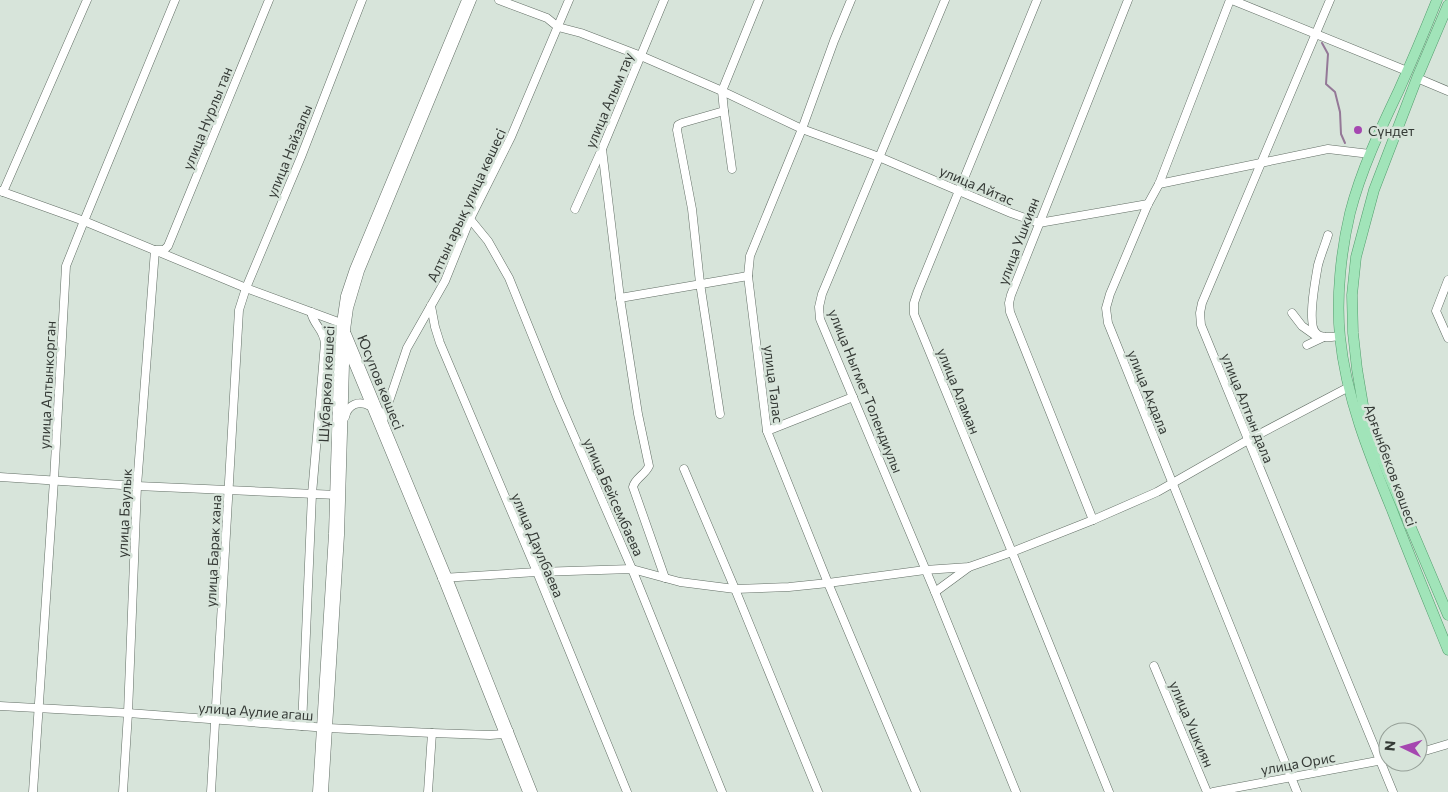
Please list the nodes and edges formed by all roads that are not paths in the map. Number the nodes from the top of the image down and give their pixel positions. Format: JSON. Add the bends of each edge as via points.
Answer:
{"nodes":[{"id":1,"x":87,"y":0,"type":"edge"},
{"id":2,"x":175,"y":0,"type":"edge"},
{"id":3,"x":269,"y":0,"type":"edge"},
{"id":4,"x":362,"y":0,"type":"edge"},
{"id":5,"x":466,"y":0,"type":"edge"},
{"id":6,"x":472,"y":0,"type":"edge"},
{"id":7,"x":499,"y":0,"type":"edge"},
{"id":8,"x":569,"y":0,"type":"edge"},
{"id":9,"x":664,"y":0,"type":"edge"},
{"id":10,"x":759,"y":0,"type":"edge"},
{"id":11,"x":851,"y":0,"type":"edge"},
{"id":12,"x":945,"y":0,"type":"edge"},
{"id":13,"x":1037,"y":0,"type":"edge"},
{"id":14,"x":1128,"y":0,"type":"edge"},
{"id":15,"x":1231,"y":0,"type":"edge"},
{"id":16,"x":1330,"y":0,"type":"edge"},
{"id":17,"x":1437,"y":0,"type":"edge"},
{"id":18,"x":1448,"y":5,"type":"edge"},
{"id":19,"x":558,"y":27,"type":"junction"},
{"id":20,"x":1426,"y":28,"type":"junction"},
{"id":21,"x":1436,"y":32,"type":"junction"},
{"id":22,"x":1316,"y":33,"type":"junction"},
{"id":23,"x":641,"y":56,"type":"junction"},
{"id":24,"x":1408,"y":71,"type":"junction"},
{"id":25,"x":1417,"y":78,"type":"junction"},
{"id":26,"x":722,"y":91,"type":"junction"},
{"id":27,"x":1448,"y":92,"type":"edge"},
{"id":28,"x":724,"y":111,"type":"junction"},
{"id":29,"x":802,"y":129,"type":"junction"},
{"id":30,"x":602,"y":149,"type":"junction"},
{"id":31,"x":1370,"y":154,"type":"junction"},
{"id":32,"x":879,"y":157,"type":"junction"},
{"id":33,"x":1261,"y":163,"type":"junction"},
{"id":34,"x":732,"y":169,"type":"dead end"},
{"id":35,"x":1159,"y":184,"type":"junction"},
{"id":36,"x":958,"y":190,"type":"junction"},
{"id":37,"x":1,"y":191,"type":"edge"},
{"id":38,"x":1148,"y":204,"type":"junction"},
{"id":39,"x":575,"y":209,"type":"dead end"},
{"id":40,"x":470,"y":219,"type":"junction"},
{"id":41,"x":84,"y":221,"type":"junction"},
{"id":42,"x":1039,"y":223,"type":"junction"},
{"id":43,"x":1328,"y":235,"type":"dead end"},
{"id":44,"x":155,"y":250,"type":"junction"},
{"id":45,"x":748,"y":276,"type":"junction"},
{"id":46,"x":1448,"y":280,"type":"edge"},
{"id":47,"x":700,"y":283,"type":"junction"},
{"id":48,"x":246,"y":288,"type":"junction"},
{"id":49,"x":620,"y":298,"type":"junction"},
{"id":50,"x":431,"y":306,"type":"junction"},
{"id":51,"x":239,"y":310,"type":"joint"},
{"id":52,"x":311,"y":312,"type":"junction"},
{"id":53,"x":1292,"y":313,"type":"dead end"},
{"id":54,"x":344,"y":327,"type":"junction"},
{"id":55,"x":1321,"y":336,"type":"junction"},
{"id":56,"x":1340,"y":336,"type":"junction"},
{"id":57,"x":1448,"y":338,"type":"edge"},
{"id":58,"x":1307,"y":345,"type":"dead end"},
{"id":59,"x":1349,"y":387,"type":"junction"},
{"id":60,"x":853,"y":397,"type":"junction"},
{"id":61,"x":370,"y":406,"type":"junction"},
{"id":62,"x":720,"y":414,"type":"dead end"},
{"id":63,"x":383,"y":419,"type":"junction"},
{"id":64,"x":343,"y":424,"type":"junction"},
{"id":65,"x":767,"y":430,"type":"junction"},
{"id":66,"x":1367,"y":432,"type":"junction"},
{"id":67,"x":1248,"y":440,"type":"junction"},
{"id":68,"x":684,"y":470,"type":"dead end"},
{"id":69,"x":0,"y":477,"type":"edge"},
{"id":70,"x":54,"y":480,"type":"junction"},
{"id":71,"x":1172,"y":484,"type":"junction"},
{"id":72,"x":137,"y":486,"type":"junction"},
{"id":73,"x":229,"y":490,"type":"junction"},
{"id":74,"x":312,"y":494,"type":"junction"},
{"id":75,"x":338,"y":495,"type":"junction"},
{"id":76,"x":1093,"y":520,"type":"junction"},
{"id":77,"x":1012,"y":552,"type":"junction"},
{"id":78,"x":969,"y":567,"type":"junction"},
{"id":79,"x":632,"y":569,"type":"junction"},
{"id":80,"x":925,"y":570,"type":"junction"},
{"id":81,"x":537,"y":572,"type":"junction"},
{"id":82,"x":445,"y":578,"type":"junction"},
{"id":83,"x":666,"y":578,"type":"junction"},
{"id":84,"x":828,"y":584,"type":"junction"},
{"id":85,"x":735,"y":590,"type":"junction"},
{"id":86,"x":935,"y":592,"type":"junction"},
{"id":87,"x":1448,"y":615,"type":"edge"},
{"id":88,"x":1448,"y":650,"type":"edge"},
{"id":89,"x":1154,"y":666,"type":"dead end"},
{"id":90,"x":0,"y":706,"type":"edge"},
{"id":91,"x":38,"y":708,"type":"junction"},
{"id":92,"x":128,"y":714,"type":"junction"},
{"id":93,"x":216,"y":721,"type":"junction"},
{"id":94,"x":302,"y":726,"type":"junction"},
{"id":95,"x":324,"y":728,"type":"junction"},
{"id":96,"x":506,"y":732,"type":"junction"},
{"id":97,"x":432,"y":733,"type":"junction"},
{"id":98,"x":1448,"y":744,"type":"edge"},
{"id":99,"x":1378,"y":746,"type":"edge"},
{"id":100,"x":1428,"y":750,"type":"edge"},
{"id":101,"x":1378,"y":761,"type":"edge"},
{"id":102,"x":1387,"y":772,"type":"edge"},
{"id":103,"x":1290,"y":776,"type":"junction"},
{"id":104,"x":33,"y":792,"type":"edge"},
{"id":105,"x":123,"y":792,"type":"edge"},
{"id":106,"x":211,"y":792,"type":"edge"},
{"id":107,"x":317,"y":792,"type":"edge"},
{"id":108,"x":324,"y":792,"type":"edge"},
{"id":109,"x":428,"y":792,"type":"edge"},
{"id":110,"x":527,"y":792,"type":"edge"},
{"id":111,"x":533,"y":792,"type":"edge"},
{"id":112,"x":627,"y":792,"type":"edge"},
{"id":113,"x":722,"y":792,"type":"edge"},
{"id":114,"x":818,"y":792,"type":"edge"},
{"id":115,"x":916,"y":792,"type":"edge"},
{"id":116,"x":1016,"y":792,"type":"edge"},
{"id":117,"x":1109,"y":792,"type":"edge"},
{"id":118,"x":1207,"y":792,"type":"edge"},
{"id":119,"x":1212,"y":792,"type":"edge"},
{"id":120,"x":1297,"y":792,"type":"edge"},
{"id":121,"x":1393,"y":792,"type":"edge"}],
"edges":[{"from":1,"to":37,"type":"street"},
{"from":2,"to":41,"type":"street","name":"улица Алтынкорган"},
{"from":3,"to":44,"type":"street","name":"улица Нурлы тан","via":[[168,246],[164,250]]},
{"from":4,"to":48,"type":"street","name":"улица Найзалы","via":[[302,157]]},
{"from":5,"to":54,"type":"street","name":"Шұбаркөл көшесі","via":[[354,269],[345,296]]},
{"from":6,"to":54,"type":"street","name":"Шұбаркөл көшесі","via":[[360,271]]},
{"from":7,"to":19,"type":"street","name":"улица Айтас","via":[[547,18]]},
{"from":8,"to":19,"type":"street","name":"Алтын арық улица көшесі"},
{"from":9,"to":23,"type":"street","name":"улица Алым тау"},
{"from":10,"to":26,"type":"street"},
{"from":11,"to":29,"type":"street","name":"улица Талас"},
{"from":12,"to":32,"type":"street","name":"улица Ныгмет Толендиулы"},
{"from":13,"to":36,"type":"street","name":"улица Аламан"},
{"from":14,"to":42,"type":"street","name":"улица Ушкиян"},
{"from":15,"to":22,"type":"street"},
{"from":15,"to":35,"type":"street","name":"улица Акдала"},
{"from":16,"to":22,"type":"street","name":"улица Алтын дала"},
{"from":17,"to":20,"type":"main road","name":"Арғынбеков көшесі"},
{"from":18,"to":21,"type":"main road","name":"Арғынбеков көшесі"},
{"from":19,"to":23,"type":"street","name":"улица Айтас"},
{"from":19,"to":40,"type":"street","name":"Алтын арық улица көшесі","via":[[511,137]]},
{"from":20,"to":21,"type":"main road"},
{"from":20,"to":24,"type":"main road","name":"Арғынбеков көшесі"},
{"from":21,"to":25,"type":"main road","name":"Арғынбеков көшесі"},
{"from":22,"to":24,"type":"street"},
{"from":22,"to":33,"type":"street","name":"улица Алтын дала"},
{"from":23,"to":26,"type":"street","name":"улица Айтас"},
{"from":23,"to":30,"type":"street","name":"улица Алым тау"},
{"from":24,"to":31,"type":"main road","name":"Арғынбеков көшесі"},
{"from":25,"to":27,"type":"street"},
{"from":25,"to":66,"type":"main road","name":"Арғынбеков көшесі","via":[[1374,190],[1356,257],[1353,333]]},
{"from":26,"to":28,"type":"street"},
{"from":26,"to":29,"type":"street","name":"улица Айтас"},
{"from":28,"to":34,"type":"street"},
{"from":28,"to":47,"type":"street","via":[[682,123],[677,130],[692,209]]},
{"from":29,"to":32,"type":"street","name":"улица Айтас"},
{"from":29,"to":45,"type":"street","name":"улица Талас","via":[[750,256]]},
{"from":30,"to":39,"type":"street","name":"улица Алым тау"},
{"from":30,"to":49,"type":"street"},
{"from":31,"to":33,"type":"street","via":[[1328,149]]},
{"from":31,"to":56,"type":"main road","name":"Арғынбеков көшесі","via":[[1350,213],[1341,258]]},
{"from":32,"to":36,"type":"street","name":"улица Айтас"},
{"from":32,"to":60,"type":"street","name":"улица Ныгмет Толендиулы","via":[[819,307],[820,319]]},
{"from":33,"to":35,"type":"street"},
{"from":33,"to":67,"type":"street","name":"улица Алтын дала","via":[[1200,313],[1201,325]]},
{"from":35,"to":38,"type":"street","name":"улица Акдала"},
{"from":36,"to":42,"type":"street","name":"улица Айтас"},
{"from":36,"to":77,"type":"street","name":"улица Аламан","via":[[916,297],[914,314]]},
{"from":37,"to":41,"type":"street"},
{"from":38,"to":42,"type":"street","name":"улица Айтас"},
{"from":38,"to":71,"type":"street","name":"улица Акдала","via":[[1106,308],[1108,323]]},
{"from":40,"to":50,"type":"street","name":"Алтын арық улица көшесі","via":[[445,281]]},
{"from":40,"to":79,"type":"street","name":"улица Бейсембаева","via":[[488,240],[509,278]]},
{"from":41,"to":44,"type":"street"},
{"from":41,"to":70,"type":"street","name":"улица Алтынкорган","via":[[66,266]]},
{"from":42,"to":76,"type":"street","name":"улица Ушкиян","via":[[1011,295],[1010,312]]},
{"from":43,"to":55,"type":"street","via":[[1313,293],[1312,322],[1314,330]]},
{"from":44,"to":48,"type":"street"},
{"from":44,"to":72,"type":"street","name":"улица Баулык"},
{"from":45,"to":47,"type":"street"},
{"from":45,"to":65,"type":"street","name":"улица Талас"},
{"from":46,"to":57,"type":"street","via":[[1436,311]]},
{"from":47,"to":49,"type":"street"},
{"from":47,"to":62,"type":"street"},
{"from":48,"to":51,"type":"street","name":"улица Найзалы"},
{"from":48,"to":52,"type":"street"},
{"from":49,"to":83,"type":"street","via":[[649,466],[634,481],[633,487]]},
{"from":50,"to":63,"type":"street","name":"Алтын арық улица көшесі","via":[[407,348]]},
{"from":50,"to":81,"type":"street","name":"улица Даулбаева","via":[[440,343]]},
{"from":51,"to":73,"type":"street","name":"улица Барак хана"},
{"from":52,"to":54,"type":"street"},
{"from":52,"to":74,"type":"street","via":[[325,343]]},
{"from":53,"to":55,"type":"street","via":[[1302,326]]},
{"from":54,"to":61,"type":"street","name":"Юсупов көшесі","via":[[353,364]]},
{"from":54,"to":63,"type":"street","name":"Юсупов көшесі"},
{"from":54,"to":64,"type":"street","name":"Шұбаркөл көшесі"},
{"from":54,"to":75,"type":"street","name":"Шұбаркөл көшесі","via":[[338,367]]},
{"from":55,"to":56,"type":"street"},
{"from":55,"to":58,"type":"street"},
{"from":56,"to":59,"type":"main road","name":"Арғынбеков көшесі"},
{"from":59,"to":66,"type":"main road","name":"Арғынбеков көшесі"},
{"from":59,"to":67,"type":"street"},
{"from":60,"to":65,"type":"street"},
{"from":60,"to":80,"type":"street","name":"улица Ныгмет Толендиулы"},
{"from":61,"to":64,"type":"street","via":[[352,404]]},
{"from":61,"to":82,"type":"street","name":"Юсупов көшесі"},
{"from":63,"to":82,"type":"street","name":"Юсупов көшесі"},
{"from":64,"to":75,"type":"street","name":"Шұбаркөл көшесі"},
{"from":65,"to":84,"type":"street","name":"улица Талас"},
{"from":66,"to":87,"type":"main road","name":"Арғынбеков көшесі","via":[[1379,452]]},
{"from":66,"to":88,"type":"main road","name":"Арғынбеков көшесі"},
{"from":67,"to":71,"type":"street"},
{"from":67,"to":99,"type":"street","name":"улица Алтын дала"},
{"from":68,"to":85,"type":"street"},
{"from":69,"to":70,"type":"street"},
{"from":70,"to":72,"type":"street"},
{"from":70,"to":91,"type":"street","name":"улица Алтынкорган"},
{"from":71,"to":76,"type":"street"},
{"from":71,"to":103,"type":"street","name":"улица Акдала"},
{"from":72,"to":73,"type":"street"},
{"from":72,"to":92,"type":"street","name":"улица Баулык"},
{"from":73,"to":74,"type":"street"},
{"from":73,"to":93,"type":"street","name":"улица Барак хана"},
{"from":74,"to":75,"type":"street"},
{"from":74,"to":94,"type":"street"},
{"from":75,"to":95,"type":"street","name":"Шұбаркөл көшесі","via":[[340,535]]},
{"from":76,"to":77,"type":"street"},
{"from":77,"to":78,"type":"street"},
{"from":77,"to":117,"type":"street","name":"улица Аламан"},
{"from":78,"to":80,"type":"street"},
{"from":78,"to":86,"type":"street"},
{"from":79,"to":81,"type":"street"},
{"from":79,"to":83,"type":"street"},
{"from":79,"to":113,"type":"street","name":"улица Бейсембаева"},
{"from":80,"to":84,"type":"street"},
{"from":80,"to":86,"type":"street","name":"улица Ныгмет Толендиулы"},
{"from":81,"to":82,"type":"street"},
{"from":81,"to":112,"type":"street","name":"улица Даулбаева"},
{"from":82,"to":96,"type":"street","name":"Юсупов көшесі"},
{"from":83,"to":85,"type":"street"},
{"from":84,"to":85,"type":"street"},
{"from":84,"to":115,"type":"street","name":"улица Талас"},
{"from":85,"to":114,"type":"street"},
{"from":86,"to":116,"type":"street","name":"улица Ныгмет Толендиулы"},
{"from":89,"to":118,"type":"street","name":"улица Ушкиян"},
{"from":90,"to":91,"type":"street","name":"улица Аулие агаш"},
{"from":91,"to":92,"type":"street","name":"улица Аулие агаш"},
{"from":91,"to":104,"type":"street","name":"улица Алтынкорган"},
{"from":92,"to":93,"type":"street","name":"улица Аулие агаш"},
{"from":92,"to":105,"type":"street","name":"улица Баулык"},
{"from":93,"to":94,"type":"street","name":"улица Аулие агаш"},
{"from":93,"to":106,"type":"street","name":"улица Барак хана"},
{"from":94,"to":95,"type":"street","name":"улица Аулие агаш"},
{"from":95,"to":97,"type":"street","name":"улица Аулие агаш"},
{"from":95,"to":107,"type":"street","name":"Шұбаркөл көшесі"},
{"from":95,"to":108,"type":"street"},
{"from":96,"to":97,"type":"street","name":"улица Аулие агаш","via":[[490,735]]},
{"from":96,"to":110,"type":"street","name":"Юсупов көшесі"},
{"from":96,"to":111,"type":"street","name":"Юсупов көшесі"},
{"from":97,"to":109,"type":"street"},
{"from":98,"to":100,"type":"street"},
{"from":101,"to":103,"type":"street","name":"улица Орис"},
{"from":102,"to":121,"type":"street","name":"улица Алтын дала"},
{"from":103,"to":119,"type":"street","name":"улица Орис"},
{"from":103,"to":120,"type":"street","name":"улица Акдала"}]}
